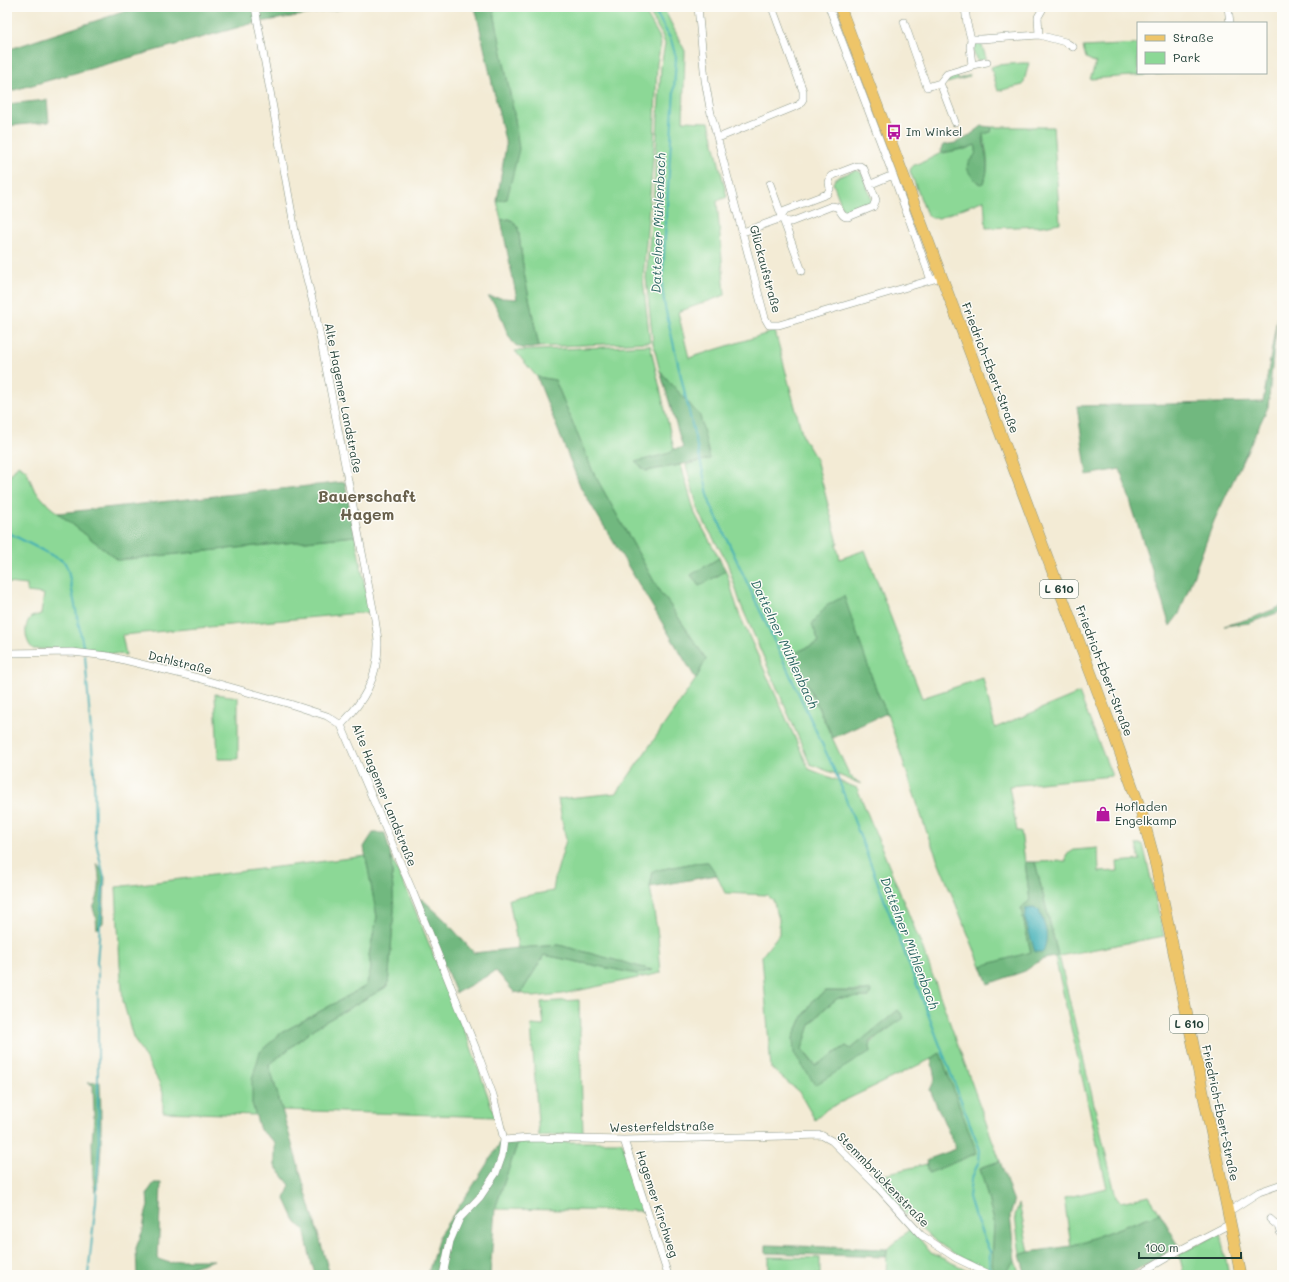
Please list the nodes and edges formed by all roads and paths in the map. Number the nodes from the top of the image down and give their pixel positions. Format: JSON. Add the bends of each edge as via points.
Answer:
{"nodes":[{"id":1,"x":255,"y":7,"type":"edge"},
{"id":2,"x":698,"y":7,"type":"edge"},
{"id":3,"x":772,"y":7,"type":"edge"},
{"id":4,"x":828,"y":7,"type":"edge"},
{"id":5,"x":840,"y":7,"type":"edge"},
{"id":6,"x":965,"y":7,"type":"edge"},
{"id":7,"x":1228,"y":7,"type":"edge"},
{"id":8,"x":1042,"y":10,"type":"dead end"},
{"id":9,"x":904,"y":22,"type":"dead end"},
{"id":10,"x":1230,"y":22,"type":"edge"},
{"id":11,"x":1039,"y":35,"type":"junction"},
{"id":12,"x":971,"y":38,"type":"junction"},
{"id":13,"x":1073,"y":47,"type":"dead end"},
{"id":14,"x":987,"y":62,"type":"dead end"},
{"id":15,"x":971,"y":66,"type":"junction"},
{"id":16,"x":940,"y":83,"type":"junction"},
{"id":17,"x":954,"y":122,"type":"dead end"},
{"id":18,"x":718,"y":138,"type":"junction"},
{"id":19,"x":893,"y":175,"type":"junction"},
{"id":20,"x":770,"y":184,"type":"dead end"},
{"id":21,"x":871,"y":184,"type":"junction"},
{"id":22,"x":783,"y":218,"type":"junction"},
{"id":23,"x":743,"y":232,"type":"junction"},
{"id":24,"x":802,"y":271,"type":"dead end"},
{"id":25,"x":936,"y":279,"type":"junction"},
{"id":26,"x":7,"y":653,"type":"edge"},
{"id":27,"x":342,"y":725,"type":"junction"},
{"id":28,"x":821,"y":1135,"type":"joint"},
{"id":29,"x":504,"y":1140,"type":"junction"},
{"id":30,"x":624,"y":1140,"type":"junction"},
{"id":31,"x":1282,"y":1184,"type":"edge"},
{"id":32,"x":1228,"y":1212,"type":"junction"},
{"id":33,"x":1270,"y":1219,"type":"dead end"},
{"id":34,"x":1226,"y":1226,"type":"junction"},
{"id":35,"x":1282,"y":1234,"type":"edge"},
{"id":36,"x":443,"y":1275,"type":"edge"},
{"id":37,"x":668,"y":1275,"type":"edge"},
{"id":38,"x":992,"y":1275,"type":"edge"},
{"id":39,"x":1137,"y":1275,"type":"edge"},
{"id":40,"x":1241,"y":1275,"type":"edge"}],
"edges":[{"from":1,"to":27,"type":"street","name":"Alte Hagemer Landstraße","via":[[295,231],[315,311],[378,644],[376,669],[364,698]]},
{"from":2,"to":18,"type":"street","name":"Glückaufstraße","via":[[704,80]]},
{"from":3,"to":18,"type":"street","via":[[803,91],[803,99],[798,105]]},
{"from":4,"to":19,"type":"street","name":"Friedrich-Ebert-Straße"},
{"from":5,"to":25,"type":"main road","name":"Friedrich-Ebert-Straße","number":"L 610"},
{"from":6,"to":12,"type":"street"},
{"from":7,"to":10,"type":"street"},
{"from":8,"to":11,"type":"street","via":[[1038,17]]},
{"from":9,"to":16,"type":"street","via":[[927,87]]},
{"from":11,"to":12,"type":"street"},
{"from":11,"to":13,"type":"street","via":[[1065,42]]},
{"from":12,"to":15,"type":"street"},
{"from":14,"to":15,"type":"street"},
{"from":15,"to":16,"type":"street","via":[[947,74]]},
{"from":16,"to":17,"type":"street"},
{"from":18,"to":23,"type":"street","name":"Glückaufstraße"},
{"from":19,"to":21,"type":"street"},
{"from":19,"to":25,"type":"street","name":"Friedrich-Ebert-Straße"},
{"from":20,"to":22,"type":"street"},
{"from":21,"to":22,"type":"street","via":[[860,166],[831,176],[827,194],[785,210]]},
{"from":21,"to":22,"type":"street","via":[[876,200],[874,207],[846,217],[837,207],[832,206],[791,222]]},
{"from":22,"to":23,"type":"street"},
{"from":22,"to":24,"type":"street"},
{"from":23,"to":25,"type":"street","name":"Glückaufstraße","via":[[769,325],[779,325]]},
{"from":25,"to":32,"type":"main road","name":"Friedrich-Ebert-Straße","number":"L 610","via":[[1107,717],[1145,824]]},
{"from":26,"to":27,"type":"street","name":"Dahlstraße","via":[[72,652],[108,656],[290,704],[327,716]]},
{"from":27,"to":29,"type":"street","name":"Alte Hagemer Landstraße","via":[[478,1054]]},
{"from":28,"to":30,"type":"street","name":"Westerfeldstraße"},
{"from":28,"to":38,"type":"street","name":"Stemmbrückenstraße","via":[[832,1141],[921,1235],[956,1258]]},
{"from":29,"to":30,"type":"street","name":"Westerfeldstraße"},
{"from":29,"to":36,"type":"street","via":[[496,1173],[480,1197],[460,1218],[450,1241]]},
{"from":30,"to":37,"type":"street","name":"Hagemer Kirchweg"},
{"from":31,"to":32,"type":"street","via":[[1259,1192]]},
{"from":32,"to":34,"type":"main road","name":"Friedrich-Ebert-Straße","number":"L 610"},
{"from":33,"to":35,"type":"street"},
{"from":34,"to":39,"type":"street"},
{"from":34,"to":40,"type":"main road","name":"Friedrich-Ebert-Straße","number":"L 610"}]}
